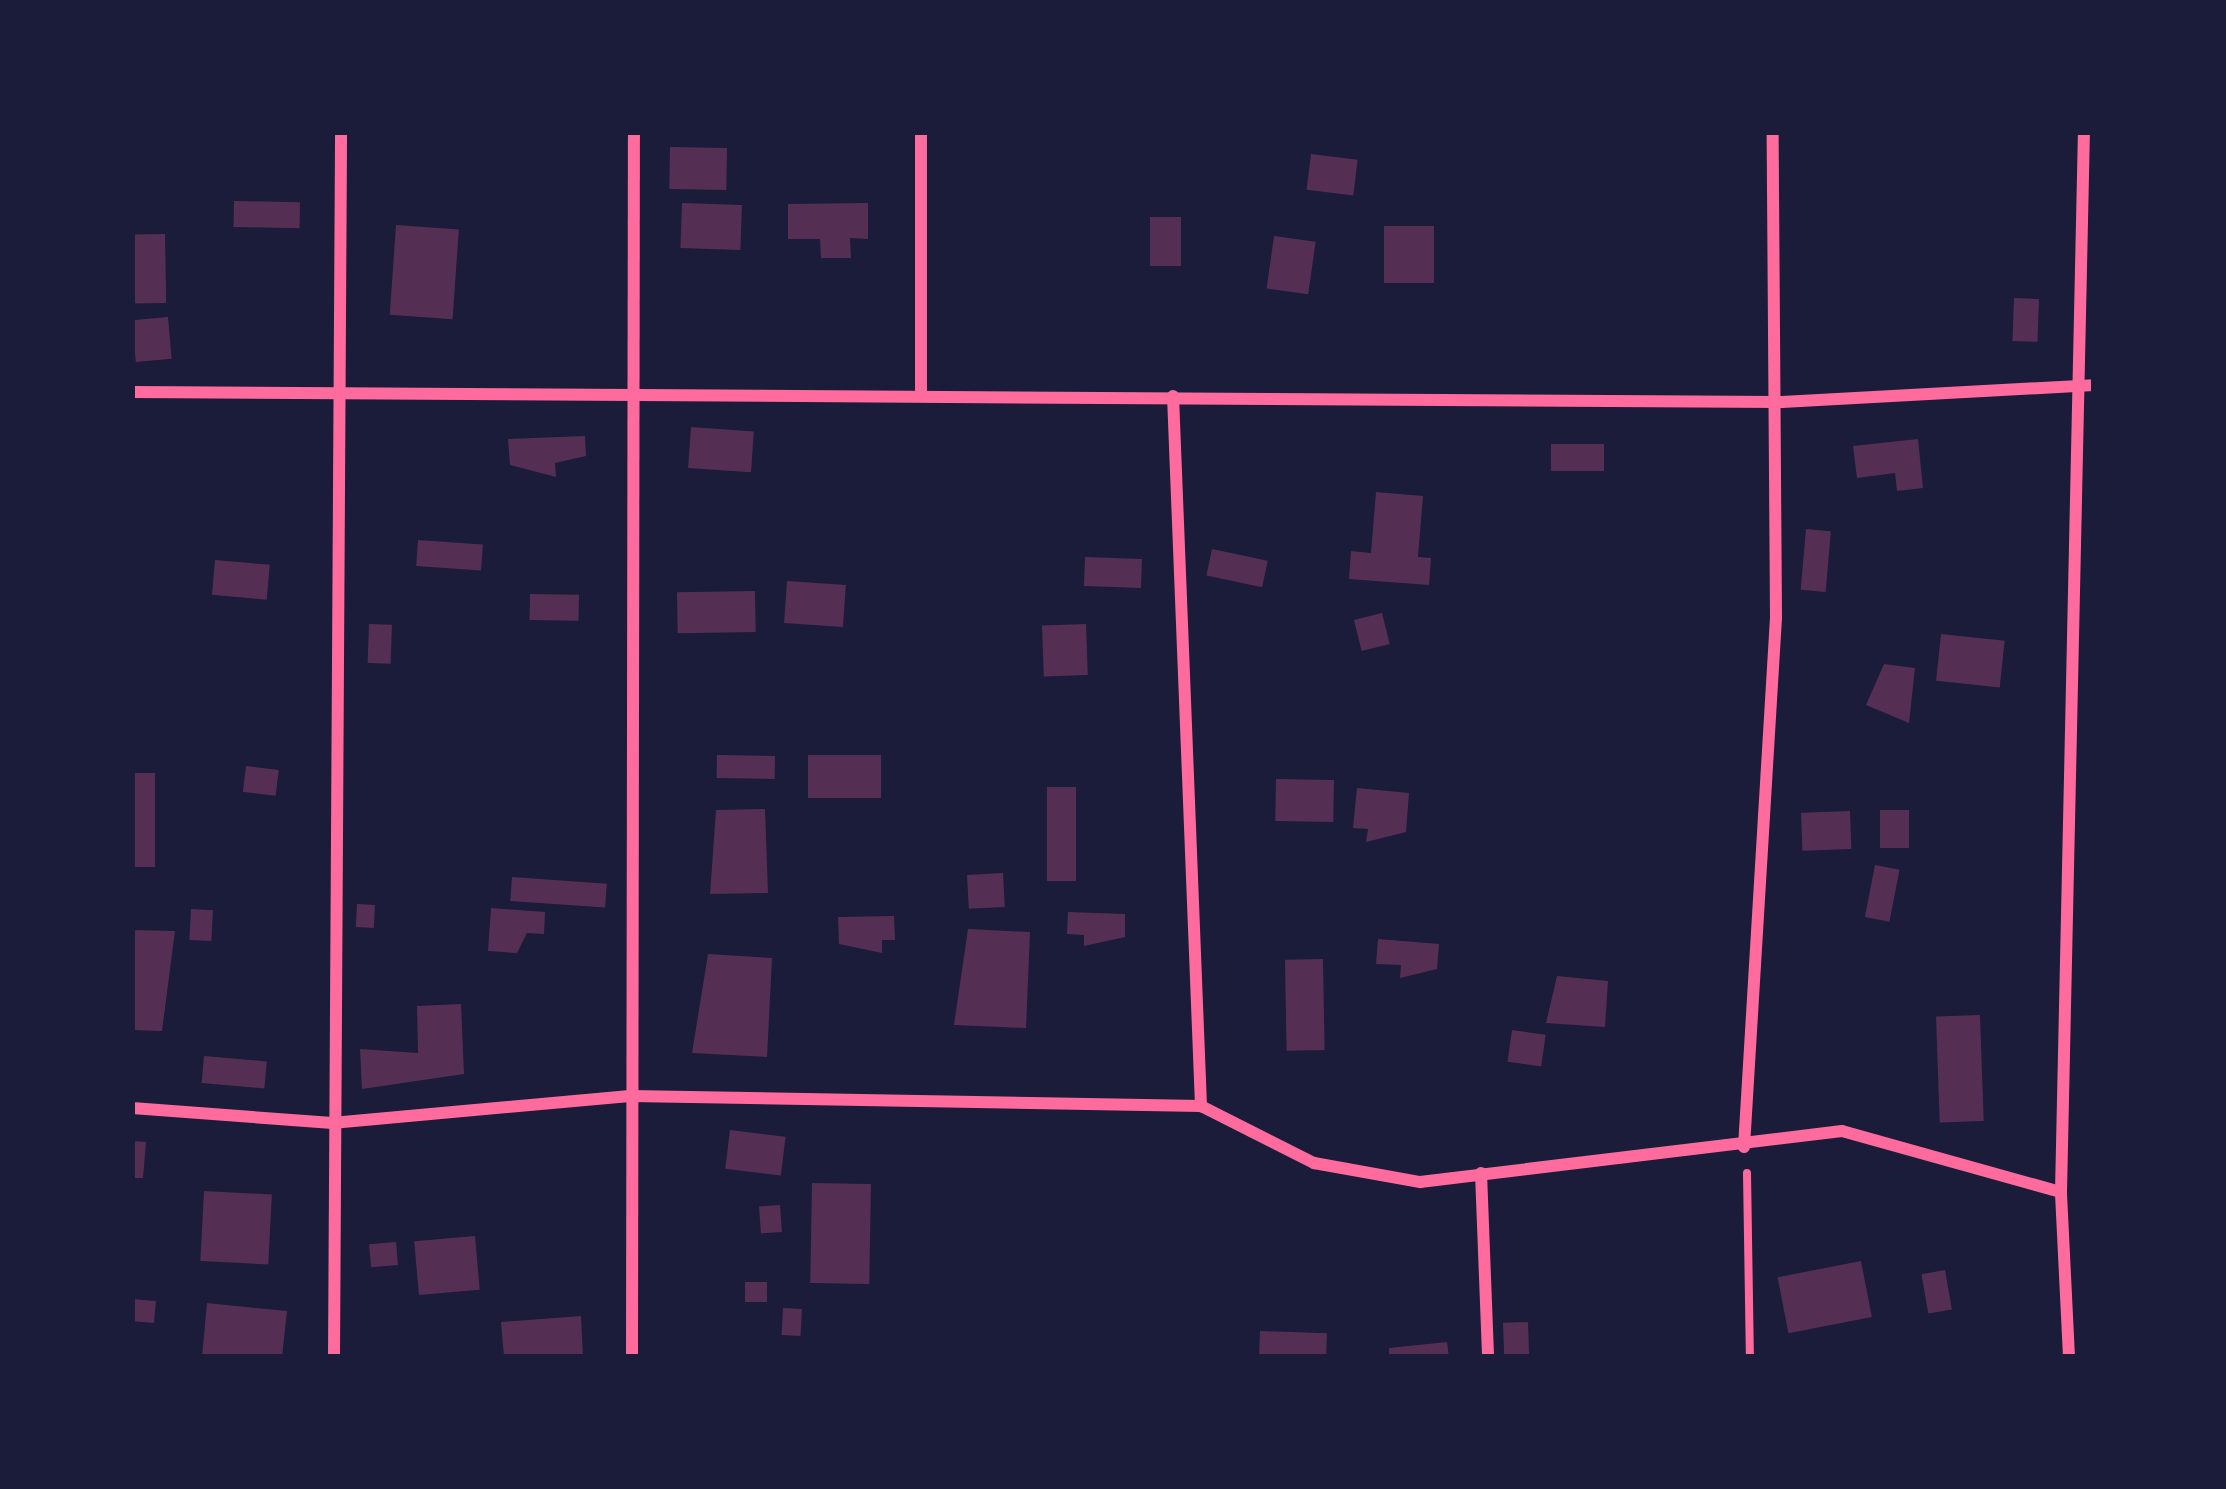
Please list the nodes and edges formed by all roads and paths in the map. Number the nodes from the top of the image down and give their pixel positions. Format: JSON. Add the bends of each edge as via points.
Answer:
{"nodes":[{"id":1,"x":340,"y":132,"type":"edge"},
{"id":2,"x":634,"y":132,"type":"edge"},
{"id":3,"x":921,"y":132,"type":"edge"},
{"id":4,"x":1773,"y":132,"type":"edge"},
{"id":5,"x":2084,"y":132,"type":"edge"},
{"id":6,"x":2088,"y":385,"type":"edge"},
{"id":7,"x":132,"y":392,"type":"edge"},
{"id":8,"x":340,"y":392,"type":"junction"},
{"id":9,"x":641,"y":394,"type":"junction"},
{"id":10,"x":921,"y":395,"type":"junction"},
{"id":11,"x":1173,"y":396,"type":"junction"},
{"id":12,"x":1782,"y":402,"type":"junction"},
{"id":13,"x":630,"y":1096,"type":"junction"},
{"id":14,"x":1202,"y":1106,"type":"junction"},
{"id":15,"x":132,"y":1108,"type":"edge"},
{"id":16,"x":332,"y":1123,"type":"junction"},
{"id":17,"x":1744,"y":1147,"type":"junction"},
{"id":18,"x":1481,"y":1173,"type":"junction"},
{"id":19,"x":2061,"y":1192,"type":"junction"},
{"id":20,"x":334,"y":1357,"type":"edge"},
{"id":21,"x":632,"y":1357,"type":"edge"},
{"id":22,"x":1488,"y":1357,"type":"edge"},
{"id":23,"x":1750,"y":1357,"type":"edge"},
{"id":24,"x":2069,"y":1357,"type":"edge"}],
"edges":[{"from":1,"to":8,"type":"street"},
{"from":2,"to":9,"type":"street"},
{"from":3,"to":10,"type":"street"},
{"from":4,"to":12,"type":"street"},
{"from":5,"to":6,"type":"street"},
{"from":6,"to":12,"type":"street"},
{"from":6,"to":19,"type":"street"},
{"from":7,"to":8,"type":"street"},
{"from":8,"to":9,"type":"street"},
{"from":8,"to":16,"type":"street"},
{"from":9,"to":10,"type":"street"},
{"from":9,"to":13,"type":"street"},
{"from":10,"to":11,"type":"street"},
{"from":11,"to":12,"type":"street"},
{"from":11,"to":14,"type":"street"},
{"from":12,"to":17,"type":"street"},
{"from":13,"to":14,"type":"street"},
{"from":13,"to":16,"type":"street"},
{"from":13,"to":21,"type":"street"},
{"from":14,"to":18,"type":"street","via":[[1369,1179]]},
{"from":15,"to":16,"type":"street"},
{"from":16,"to":20,"type":"street"},
{"from":17,"to":18,"type":"street"},
{"from":17,"to":19,"type":"street","via":[[1876,1134]]},
{"from":17,"to":23,"type":"path"},
{"from":18,"to":22,"type":"street"},
{"from":19,"to":24,"type":"street"}]}
